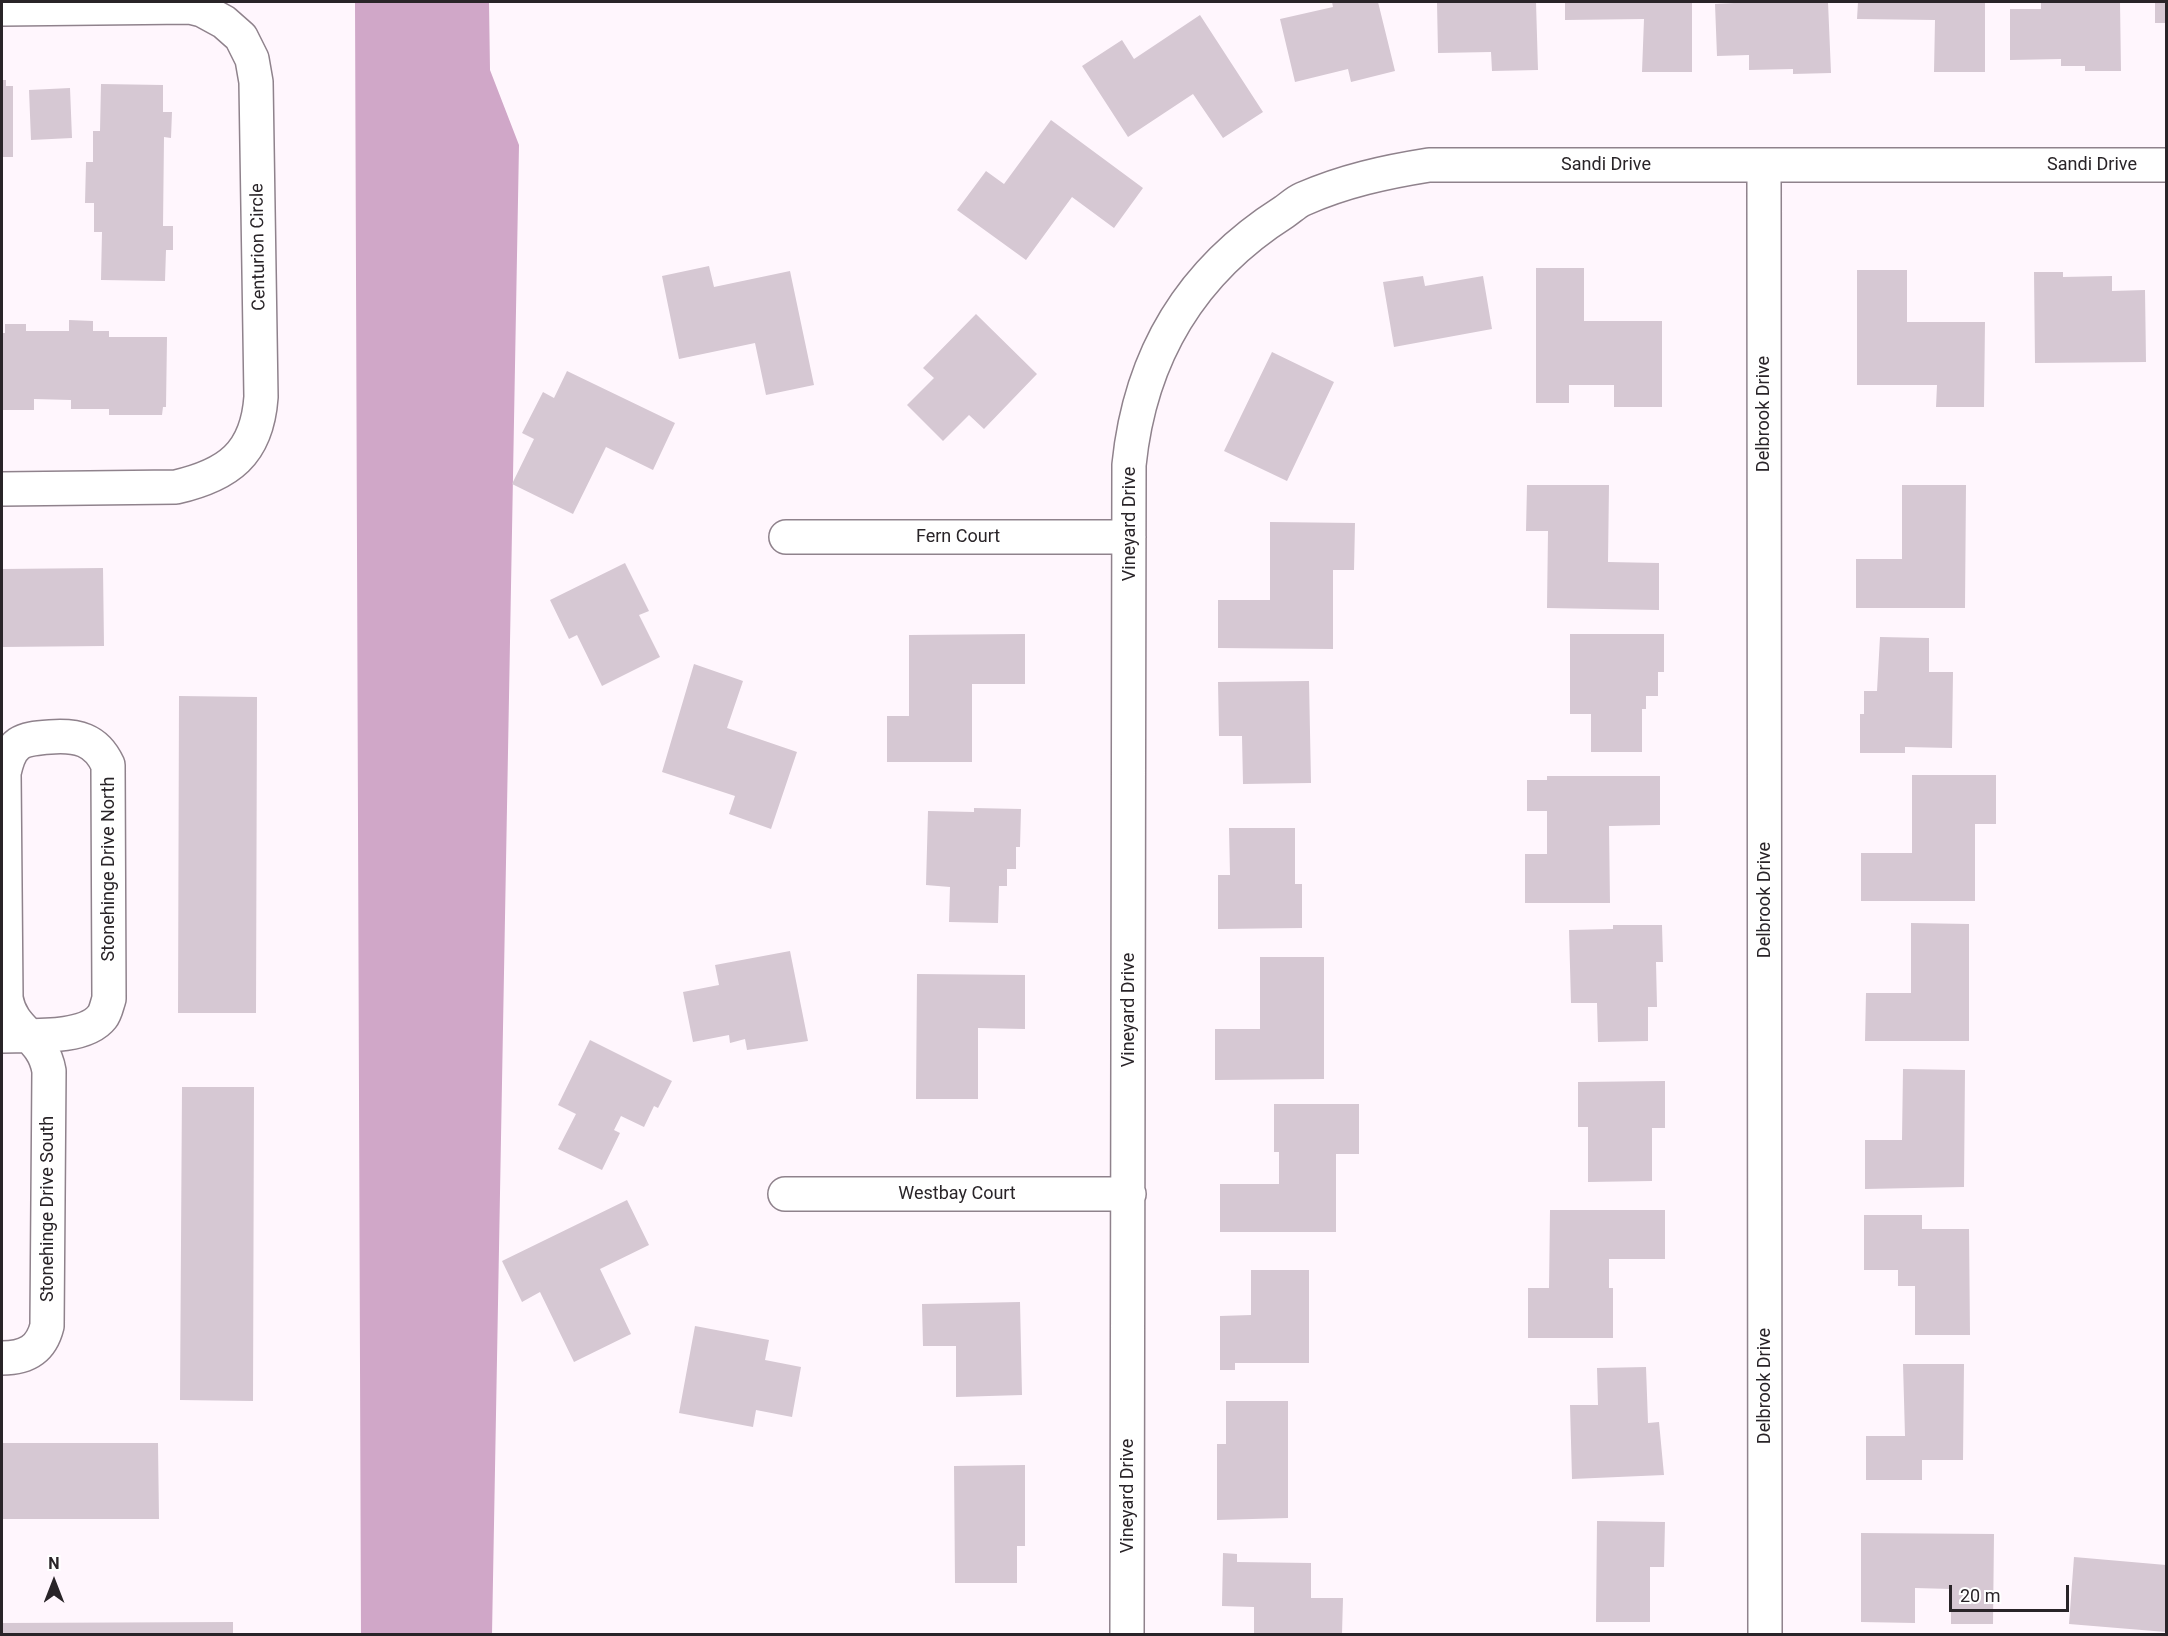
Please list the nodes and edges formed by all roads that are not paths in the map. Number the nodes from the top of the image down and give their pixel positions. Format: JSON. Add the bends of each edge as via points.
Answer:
{"nodes":[{"id":1,"x":2,"y":9,"type":"edge"},
{"id":2,"x":1764,"y":165,"type":"junction"},
{"id":3,"x":2166,"y":165,"type":"edge"},
{"id":4,"x":1144,"y":387,"type":"joint"},
{"id":5,"x":2,"y":489,"type":"edge"},
{"id":6,"x":786,"y":537,"type":"dead end"},
{"id":7,"x":1129,"y":537,"type":"junction"},
{"id":8,"x":13,"y":1026,"type":"edge"},
{"id":9,"x":785,"y":1194,"type":"dead end"},
{"id":10,"x":1129,"y":1194,"type":"junction"},
{"id":11,"x":2,"y":1358,"type":"edge"},
{"id":12,"x":1127,"y":1635,"type":"edge"},
{"id":13,"x":1765,"y":1635,"type":"edge"}],
"edges":[{"from":1,"to":5,"type":"street","name":"Centurion Circle","via":[[190,7],[224,22],[241,37],[252,58],[256,82],[261,397],[257,425],[245,448],[227,469],[203,481],[176,487]]},
{"from":2,"to":3,"type":"street","name":"Sandi Drive"},
{"from":2,"to":4,"type":"street","name":"Sandi Drive","via":[[1429,165],[1336,185],[1269,221],[1225,256],[1187,301],[1167,333]]},
{"from":2,"to":13,"type":"street","name":"Delbrook Drive"},
{"from":4,"to":7,"type":"street","name":"Vineyard Drive","via":[[1129,465]]},
{"from":6,"to":7,"type":"street","name":"Fern Court"},
{"from":7,"to":10,"type":"street","name":"Vineyard Drive"},
{"from":8,"to":8,"type":"street","name":"Stonehinge Drive North","via":[[4,773],[7,761],[20,743],[30,737],[73,735],[98,747],[108,765],[109,999],[103,1017],[81,1032]]},
{"from":8,"to":11,"type":"street","name":"Stonehinge Drive South","via":[[47,1059],[49,1071],[47,1326],[36,1350],[18,1358]]},
{"from":9,"to":10,"type":"street","name":"Westbay Court"},
{"from":10,"to":12,"type":"street","name":"Vineyard Drive"}]}
